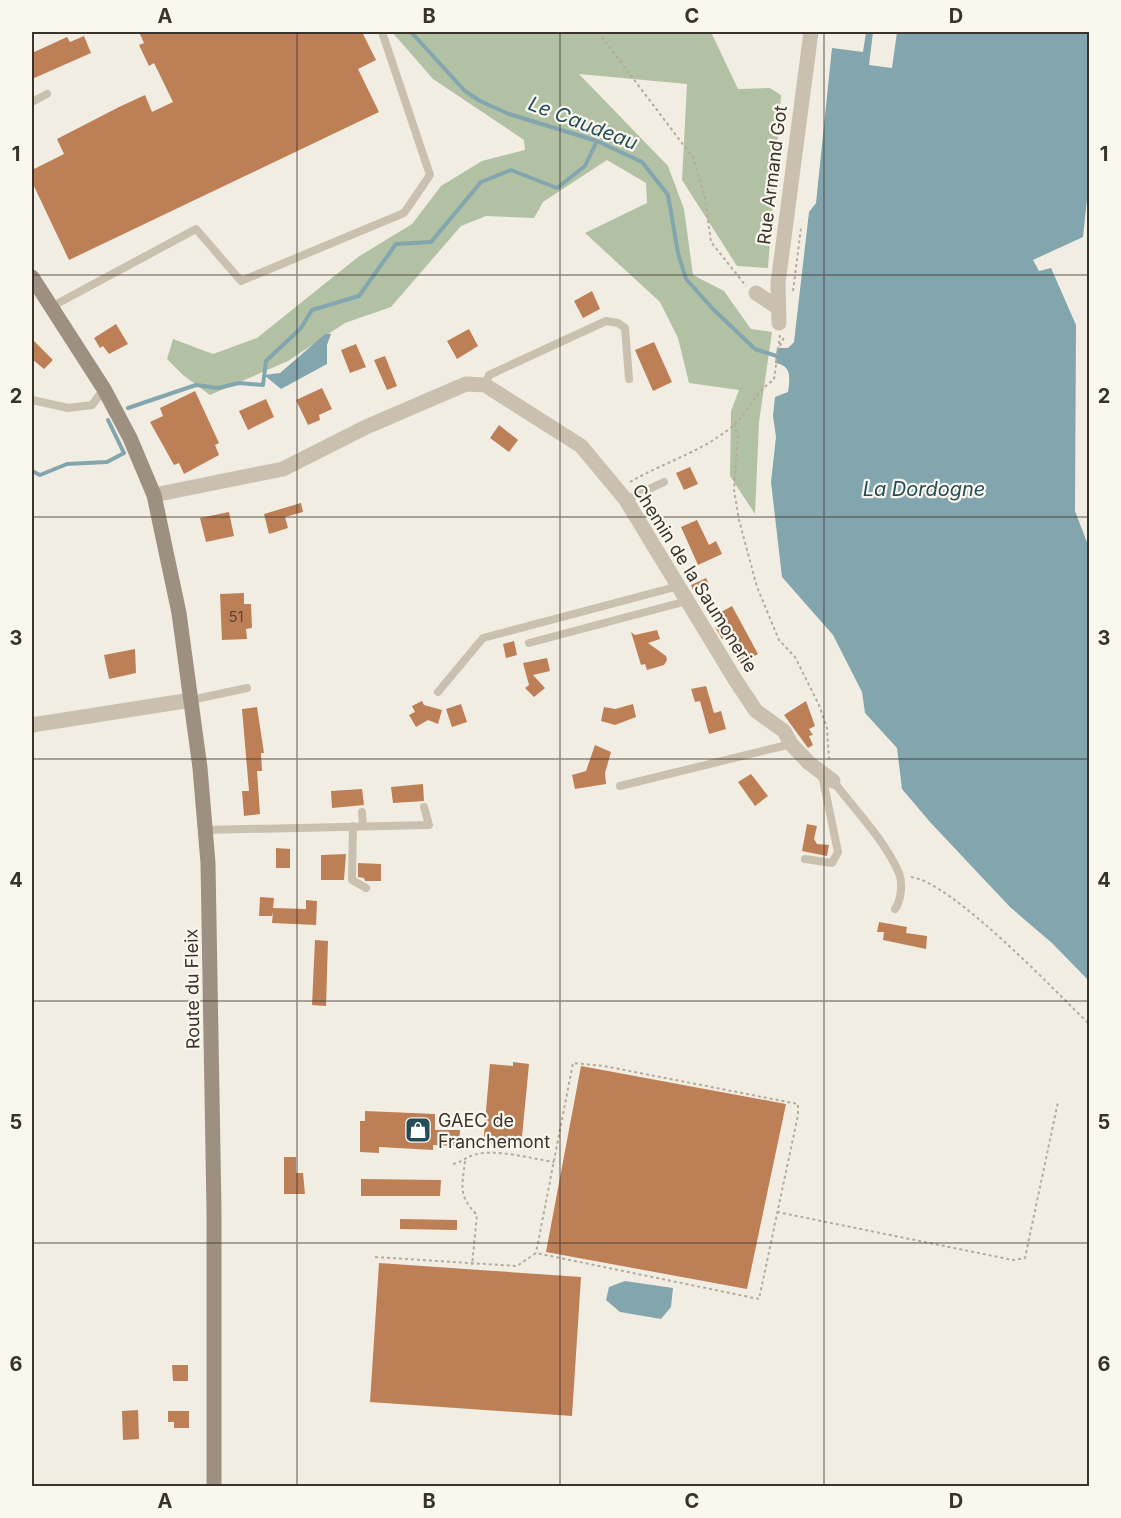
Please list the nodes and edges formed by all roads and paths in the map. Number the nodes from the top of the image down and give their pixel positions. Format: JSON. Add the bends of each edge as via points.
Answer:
{"nodes":[{"id":1,"x":382,"y":32,"type":"edge"},
{"id":2,"x":598,"y":32,"type":"edge"},
{"id":3,"x":811,"y":32,"type":"edge"},
{"id":4,"x":47,"y":94,"type":"dead end"},
{"id":5,"x":32,"y":102,"type":"edge"},
{"id":6,"x":32,"y":277,"type":"edge"},
{"id":7,"x":741,"y":281,"type":"dead end"},
{"id":8,"x":756,"y":294,"type":"dead end"},
{"id":9,"x":777,"y":306,"type":"junction"},
{"id":10,"x":51,"y":307,"type":"junction"},
{"id":11,"x":779,"y":323,"type":"dead end"},
{"id":12,"x":780,"y":346,"type":"dead end"},
{"id":13,"x":629,"y":379,"type":"dead end"},
{"id":14,"x":485,"y":385,"type":"junction"},
{"id":15,"x":104,"y":389,"type":"junction"},
{"id":16,"x":32,"y":400,"type":"edge"},
{"id":17,"x":734,"y":424,"type":"junction"},
{"id":18,"x":664,"y":482,"type":"dead end"},
{"id":19,"x":154,"y":495,"type":"junction"},
{"id":20,"x":622,"y":495,"type":"junction"},
{"id":21,"x":679,"y":586,"type":"junction"},
{"id":22,"x":687,"y":601,"type":"junction"},
{"id":23,"x":529,"y":643,"type":"dead end"},
{"id":24,"x":247,"y":688,"type":"dead end"},
{"id":25,"x":438,"y":692,"type":"dead end"},
{"id":26,"x":191,"y":699,"type":"junction"},
{"id":27,"x":32,"y":725,"type":"edge"},
{"id":28,"x":791,"y":744,"type":"junction"},
{"id":29,"x":827,"y":776,"type":"junction"},
{"id":30,"x":620,"y":786,"type":"dead end"},
{"id":31,"x":424,"y":807,"type":"dead end"},
{"id":32,"x":362,"y":812,"type":"dead end"},
{"id":33,"x":353,"y":826,"type":"junction"},
{"id":34,"x":363,"y":826,"type":"junction"},
{"id":35,"x":205,"y":830,"type":"junction"},
{"id":36,"x":805,"y":859,"type":"dead end"},
{"id":37,"x":900,"y":875,"type":"junction"},
{"id":38,"x":366,"y":888,"type":"dead end"},
{"id":39,"x":894,"y":909,"type":"dead end"},
{"id":40,"x":1089,"y":1025,"type":"edge"},
{"id":41,"x":1058,"y":1102,"type":"dead end"},
{"id":42,"x":465,"y":1161,"type":"junction"},
{"id":43,"x":554,"y":1162,"type":"junction"},
{"id":44,"x":453,"y":1164,"type":"dead end"},
{"id":45,"x":776,"y":1212,"type":"junction"},
{"id":46,"x":536,"y":1253,"type":"junction"},
{"id":47,"x":375,"y":1257,"type":"dead end"},
{"id":48,"x":472,"y":1265,"type":"junction"},
{"id":49,"x":214,"y":1486,"type":"edge"}],
"edges":[{"from":1,"to":10,"type":"lane","via":[[430,175],[404,213],[241,281],[196,229]]},
{"from":2,"to":7,"type":"path","via":[[694,159],[711,242]]},
{"from":3,"to":9,"type":"street","name":"Rue Armand Got"},
{"from":4,"to":5,"type":"lane"},
{"from":6,"to":10,"type":"main road","name":"Route du Fleix"},
{"from":8,"to":9,"type":"street"},
{"from":9,"to":11,"type":"street","name":"Rue Armand Got"},
{"from":10,"to":15,"type":"main road","name":"Route du Fleix"},
{"from":12,"to":17,"type":"path","via":[[774,380],[764,386]]},
{"from":13,"to":14,"type":"lane","via":[[625,328],[606,321],[489,375]]},
{"from":14,"to":19,"type":"street","via":[[466,384],[366,426],[283,469]]},
{"from":14,"to":20,"type":"street","name":"Chemin de la Saumonerie","via":[[581,446]]},
{"from":15,"to":16,"type":"lane","via":[[92,405],[68,408]]},
{"from":15,"to":19,"type":"main road","name":"Route du Fleix"},
{"from":17,"to":20,"type":"path"},
{"from":17,"to":29,"type":"path","via":[[738,436],[734,490],[739,520],[778,640],[795,657],[819,705],[830,753]]},
{"from":18,"to":20,"type":"lane"},
{"from":19,"to":26,"type":"main road","name":"Route du Fleix","via":[[173,575]]},
{"from":20,"to":21,"type":"street","name":"Chemin de la Saumonerie"},
{"from":21,"to":22,"type":"street","name":"Chemin de la Saumonerie"},
{"from":21,"to":25,"type":"lane","via":[[483,638]]},
{"from":22,"to":23,"type":"lane"},
{"from":22,"to":28,"type":"street","name":"Chemin de la Saumonerie","via":[[756,711],[784,731]]},
{"from":24,"to":26,"type":"lane"},
{"from":26,"to":27,"type":"street"},
{"from":26,"to":35,"type":"main road","name":"Route du Fleix"},
{"from":28,"to":29,"type":"street","name":"Chemin de la Saumonerie"},
{"from":28,"to":30,"type":"lane"},
{"from":29,"to":36,"type":"lane","via":[[838,852],[832,863]]},
{"from":29,"to":37,"type":"lane","via":[[883,846]]},
{"from":31,"to":34,"type":"lane","via":[[429,825]]},
{"from":32,"to":34,"type":"lane"},
{"from":33,"to":34,"type":"lane"},
{"from":33,"to":35,"type":"lane"},
{"from":33,"to":38,"type":"lane","via":[[352,880]]},
{"from":35,"to":49,"type":"main road","name":"Route du Fleix","via":[[211,972]]},
{"from":37,"to":39,"type":"lane","via":[[900,902]]},
{"from":37,"to":40,"type":"path","via":[[944,890]]},
{"from":41,"to":45,"type":"path","via":[[1024,1258],[1013,1260]]},
{"from":42,"to":43,"type":"path","via":[[473,1155],[491,1153]]},
{"from":42,"to":44,"type":"path"},
{"from":42,"to":48,"type":"path","via":[[461,1193],[477,1215]]},
{"from":43,"to":45,"type":"path","via":[[573,1063],[798,1104]]},
{"from":43,"to":46,"type":"path"},
{"from":45,"to":46,"type":"path","via":[[759,1299]]},
{"from":46,"to":48,"type":"path","via":[[517,1266]]},
{"from":47,"to":48,"type":"path"}]}
